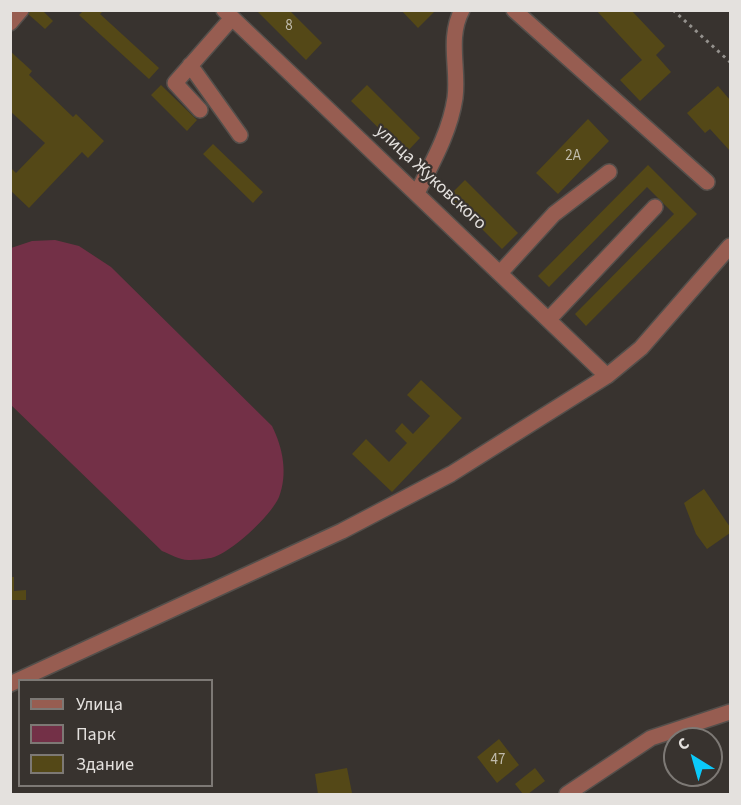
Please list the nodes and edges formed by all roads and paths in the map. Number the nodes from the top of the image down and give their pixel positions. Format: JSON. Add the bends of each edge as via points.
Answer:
{"nodes":[{"id":1,"x":21,"y":10,"type":"edge"},
{"id":2,"x":462,"y":10,"type":"edge"},
{"id":3,"x":514,"y":10,"type":"edge"},
{"id":4,"x":673,"y":10,"type":"edge"},
{"id":5,"x":228,"y":14,"type":"edge"},
{"id":6,"x":10,"y":23,"type":"edge"},
{"id":7,"x":730,"y":62,"type":"edge"},
{"id":8,"x":190,"y":65,"type":"junction"},
{"id":9,"x":200,"y":110,"type":"dead end"},
{"id":10,"x":240,"y":135,"type":"dead end"},
{"id":11,"x":609,"y":172,"type":"dead end"},
{"id":12,"x":707,"y":182,"type":"dead end"},
{"id":13,"x":417,"y":193,"type":"junction"},
{"id":14,"x":655,"y":207,"type":"dead end"},
{"id":15,"x":730,"y":246,"type":"edge"},
{"id":16,"x":501,"y":272,"type":"junction"},
{"id":17,"x":549,"y":319,"type":"junction"},
{"id":18,"x":607,"y":376,"type":"junction"},
{"id":19,"x":21,"y":679,"type":"edge"},
{"id":20,"x":730,"y":712,"type":"edge"},
{"id":21,"x":576,"y":792,"type":"edge"}],
"edges":[{"from":1,"to":6,"type":"street"},
{"from":2,"to":13,"type":"street","via":[[454,32],[453,107],[445,137]]},
{"from":3,"to":12,"type":"street"},
{"from":4,"to":7,"type":"path"},
{"from":5,"to":8,"type":"street"},
{"from":5,"to":13,"type":"street","name":"улица Жуковского"},
{"from":8,"to":9,"type":"street","via":[[175,83]]},
{"from":8,"to":10,"type":"street"},
{"from":11,"to":16,"type":"street","via":[[554,214]]},
{"from":13,"to":16,"type":"street","name":"улица Жуковского"},
{"from":14,"to":17,"type":"street"},
{"from":15,"to":18,"type":"street","via":[[641,348]]},
{"from":16,"to":17,"type":"street","name":"улица Жуковского"},
{"from":17,"to":18,"type":"street","name":"улица Жуковского"},
{"from":18,"to":19,"type":"street","via":[[451,474],[342,531]]},
{"from":20,"to":21,"type":"street","via":[[651,738]]}]}
